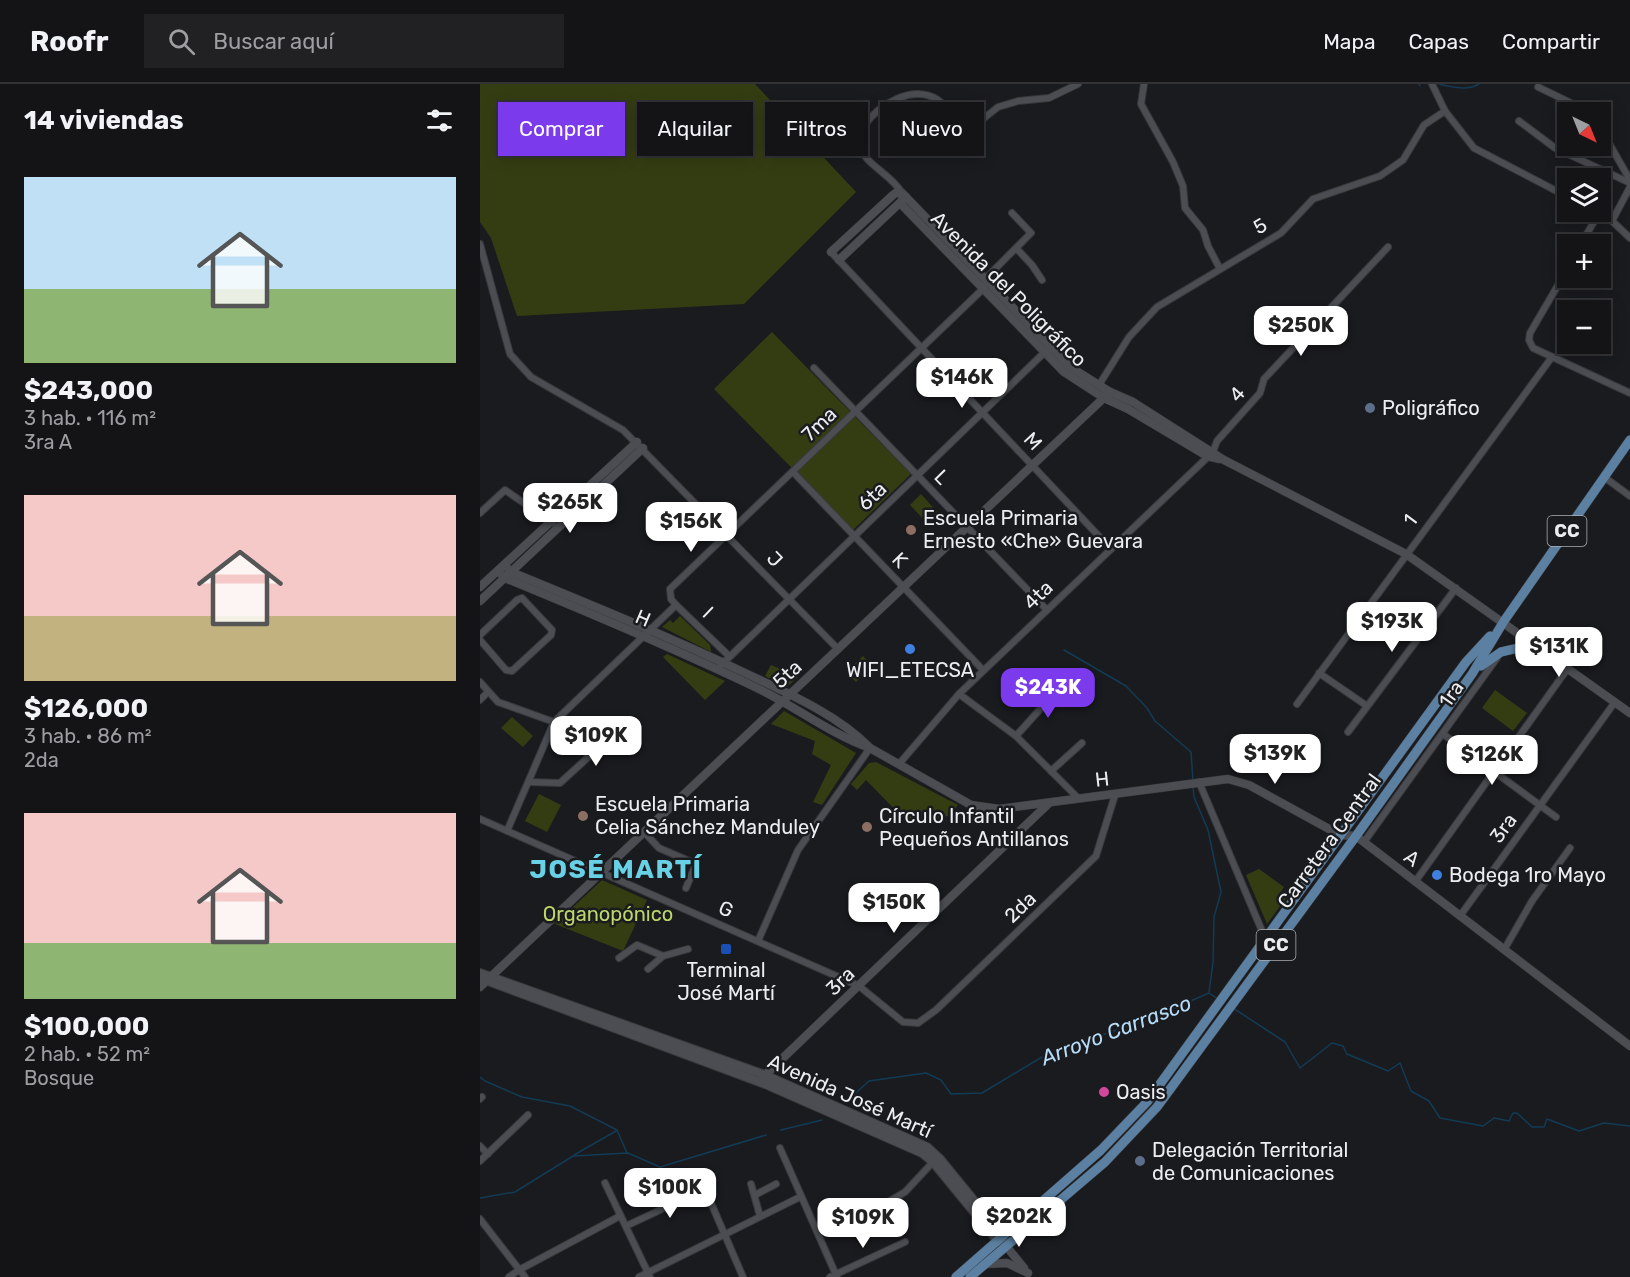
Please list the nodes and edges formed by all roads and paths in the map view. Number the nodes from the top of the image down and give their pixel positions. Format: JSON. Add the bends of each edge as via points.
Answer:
{"nodes":[{"id":1,"x":1078,"y":84,"type":"edge"},
{"id":2,"x":1144,"y":84,"type":"edge"},
{"id":3,"x":1432,"y":84,"type":"edge"},
{"id":4,"x":1538,"y":87,"type":"dead end"},
{"id":5,"x":1567,"y":102,"type":"edge"},
{"id":6,"x":1445,"y":111,"type":"junction"},
{"id":7,"x":1519,"y":121,"type":"dead end"},
{"id":8,"x":1611,"y":147,"type":"edge"},
{"id":9,"x":1630,"y":181,"type":"edge"},
{"id":10,"x":1630,"y":188,"type":"edge"},
{"id":11,"x":1557,"y":191,"type":"edge"},
{"id":12,"x":903,"y":198,"type":"junction"},
{"id":13,"x":1012,"y":213,"type":"dead end"},
{"id":14,"x":1612,"y":221,"type":"joint"},
{"id":15,"x":1630,"y":238,"type":"edge"},
{"id":16,"x":480,"y":244,"type":"edge"},
{"id":17,"x":1388,"y":247,"type":"dead end"},
{"id":18,"x":1017,"y":249,"type":"junction"},
{"id":19,"x":831,"y":252,"type":"joint"},
{"id":20,"x":838,"y":260,"type":"junction"},
{"id":21,"x":1220,"y":269,"type":"junction"},
{"id":22,"x":1042,"y":280,"type":"dead end"},
{"id":23,"x":985,"y":284,"type":"junction"},
{"id":24,"x":1557,"y":287,"type":"edge"},
{"id":25,"x":922,"y":348,"type":"junction"},
{"id":26,"x":1048,"y":349,"type":"junction"},
{"id":27,"x":1552,"y":357,"type":"junction"},
{"id":28,"x":814,"y":368,"type":"dead end"},
{"id":29,"x":1099,"y":385,"type":"junction"},
{"id":30,"x":1630,"y":393,"type":"edge"},
{"id":31,"x":1107,"y":395,"type":"junction"},
{"id":32,"x":856,"y":411,"type":"junction"},
{"id":33,"x":982,"y":412,"type":"junction"},
{"id":34,"x":1630,"y":440,"type":"edge"},
{"id":35,"x":637,"y":442,"type":"junction"},
{"id":36,"x":643,"y":448,"type":"junction"},
{"id":37,"x":1210,"y":454,"type":"junction"},
{"id":38,"x":1033,"y":466,"type":"junction"},
{"id":39,"x":793,"y":472,"type":"junction"},
{"id":40,"x":917,"y":475,"type":"junction"},
{"id":41,"x":1604,"y":477,"type":"junction"},
{"id":42,"x":1630,"y":496,"type":"edge"},
{"id":43,"x":480,"y":513,"type":"edge"},
{"id":44,"x":551,"y":521,"type":"junction"},
{"id":45,"x":559,"y":527,"type":"junction"},
{"id":46,"x":968,"y":527,"type":"junction"},
{"id":47,"x":728,"y":534,"type":"junction"},
{"id":48,"x":854,"y":536,"type":"junction"},
{"id":49,"x":1111,"y":549,"type":"junction"},
{"id":50,"x":1406,"y":554,"type":"junction"},
{"id":51,"x":501,"y":568,"type":"junction"},
{"id":52,"x":508,"y":575,"type":"junction"},
{"id":53,"x":480,"y":587,"type":"edge"},
{"id":54,"x":904,"y":587,"type":"junction"},
{"id":55,"x":1455,"y":588,"type":"junction"},
{"id":56,"x":670,"y":589,"type":"joint"},
{"id":57,"x":790,"y":598,"type":"junction"},
{"id":58,"x":480,"y":601,"type":"edge"},
{"id":59,"x":676,"y":605,"type":"junction"},
{"id":60,"x":1047,"y":610,"type":"junction"},
{"id":61,"x":1504,"y":621,"type":"junction"},
{"id":62,"x":651,"y":630,"type":"junction"},
{"id":63,"x":480,"y":635,"type":"edge"},
{"id":64,"x":645,"y":636,"type":"junction"},
{"id":65,"x":480,"y":640,"type":"edge"},
{"id":66,"x":1535,"y":644,"type":"junction"},
{"id":67,"x":838,"y":649,"type":"junction"},
{"id":68,"x":1501,"y":652,"type":"junction"},
{"id":69,"x":729,"y":656,"type":"junction"},
{"id":70,"x":723,"y":662,"type":"junction"},
{"id":71,"x":1568,"y":668,"type":"junction"},
{"id":72,"x":717,"y":669,"type":"junction"},
{"id":73,"x":983,"y":670,"type":"junction"},
{"id":74,"x":1320,"y":673,"type":"junction"},
{"id":75,"x":1472,"y":674,"type":"junction"},
{"id":76,"x":480,"y":682,"type":"edge"},
{"id":77,"x":1061,"y":686,"type":"dead end"},
{"id":78,"x":488,"y":692,"type":"junction"},
{"id":79,"x":790,"y":694,"type":"junction"},
{"id":80,"x":958,"y":694,"type":"junction"},
{"id":81,"x":480,"y":700,"type":"edge"},
{"id":82,"x":783,"y":701,"type":"junction"},
{"id":83,"x":1615,"y":702,"type":"junction"},
{"id":84,"x":1297,"y":704,"type":"dead end"},
{"id":85,"x":1367,"y":706,"type":"junction"},
{"id":86,"x":1630,"y":713,"type":"edge"},
{"id":87,"x":561,"y":716,"type":"junction"},
{"id":88,"x":554,"y":722,"type":"junction"},
{"id":89,"x":1348,"y":732,"type":"dead end"},
{"id":90,"x":1443,"y":734,"type":"junction"},
{"id":91,"x":1016,"y":736,"type":"junction"},
{"id":92,"x":1082,"y":743,"type":"dead end"},
{"id":93,"x":870,"y":748,"type":"junction"},
{"id":94,"x":899,"y":764,"type":"junction"},
{"id":95,"x":1051,"y":771,"type":"junction"},
{"id":96,"x":1494,"y":772,"type":"junction"},
{"id":97,"x":529,"y":782,"type":"junction"},
{"id":98,"x":1199,"y":782,"type":"junction"},
{"id":99,"x":1114,"y":795,"type":"junction"},
{"id":100,"x":1078,"y":798,"type":"junction"},
{"id":101,"x":1048,"y":804,"type":"junction"},
{"id":102,"x":1540,"y":805,"type":"junction"},
{"id":103,"x":1557,"y":817,"type":"dead end"},
{"id":104,"x":480,"y":819,"type":"edge"},
{"id":105,"x":507,"y":831,"type":"junction"},
{"id":106,"x":644,"y":832,"type":"junction"},
{"id":107,"x":1340,"y":835,"type":"junction"},
{"id":108,"x":1360,"y":839,"type":"junction"},
{"id":109,"x":1570,"y":848,"type":"dead end"},
{"id":110,"x":601,"y":873,"type":"junction"},
{"id":111,"x":1415,"y":882,"type":"junction"},
{"id":112,"x":686,"y":888,"type":"dead end"},
{"id":113,"x":1460,"y":916,"type":"junction"},
{"id":114,"x":1266,"y":938,"type":"junction"},
{"id":115,"x":758,"y":941,"type":"junction"},
{"id":116,"x":688,"y":950,"type":"dead end"},
{"id":117,"x":1504,"y":950,"type":"junction"},
{"id":118,"x":663,"y":956,"type":"junction"},
{"id":119,"x":619,"y":958,"type":"dead end"},
{"id":120,"x":648,"y":969,"type":"dead end"},
{"id":121,"x":480,"y":973,"type":"edge"},
{"id":122,"x":484,"y":980,"type":"edge"},
{"id":123,"x":859,"y":986,"type":"junction"},
{"id":124,"x":918,"y":1023,"type":"joint"},
{"id":125,"x":1630,"y":1046,"type":"edge"},
{"id":126,"x":762,"y":1078,"type":"junction"},
{"id":127,"x":528,"y":1115,"type":"dead end"},
{"id":128,"x":480,"y":1146,"type":"edge"},
{"id":129,"x":780,"y":1148,"type":"dead end"},
{"id":130,"x":1101,"y":1150,"type":"junction"},
{"id":131,"x":488,"y":1154,"type":"junction"},
{"id":132,"x":480,"y":1161,"type":"edge"},
{"id":133,"x":933,"y":1162,"type":"junction"},
{"id":134,"x":1105,"y":1162,"type":"junction"},
{"id":135,"x":605,"y":1182,"type":"dead end"},
{"id":136,"x":751,"y":1184,"type":"dead end"},
{"id":137,"x":776,"y":1184,"type":"dead end"},
{"id":138,"x":755,"y":1195,"type":"junction"},
{"id":139,"x":800,"y":1197,"type":"junction"},
{"id":140,"x":876,"y":1209,"type":"dead end"},
{"id":141,"x":620,"y":1216,"type":"junction"},
{"id":142,"x":760,"y":1216,"type":"junction"},
{"id":143,"x":480,"y":1219,"type":"edge"},
{"id":144,"x":626,"y":1226,"type":"junction"},
{"id":145,"x":723,"y":1234,"type":"junction"},
{"id":146,"x":1000,"y":1237,"type":"junction"},
{"id":147,"x":906,"y":1242,"type":"dead end"},
{"id":148,"x":1006,"y":1246,"type":"junction"},
{"id":149,"x":985,"y":1264,"type":"junction"},
{"id":150,"x":519,"y":1270,"type":"junction"},
{"id":151,"x":649,"y":1275,"type":"edge"},
{"id":152,"x":1029,"y":1275,"type":"edge"},
{"id":153,"x":834,"y":1276,"type":"edge"},
{"id":154,"x":509,"y":1277,"type":"edge"},
{"id":155,"x":525,"y":1277,"type":"edge"},
{"id":156,"x":639,"y":1277,"type":"edge"},
{"id":157,"x":743,"y":1277,"type":"edge"},
{"id":158,"x":956,"y":1277,"type":"edge"},
{"id":159,"x":970,"y":1277,"type":"edge"}],
"edges":[{"from":1,"to":12,"type":"street","via":[[1049,98],[998,107],[978,123],[964,128],[939,100],[922,93],[902,96],[881,108],[863,127],[858,144],[867,161],[892,180]]},
{"from":2,"to":21,"type":"street","via":[[1141,104],[1173,162],[1183,186],[1185,207],[1203,230]]},
{"from":3,"to":6,"type":"street"},
{"from":4,"to":5,"type":"street"},
{"from":6,"to":11,"type":"street","via":[[1474,148]]},
{"from":6,"to":21,"type":"street","name":"5","via":[[1424,124],[1403,160],[1380,176],[1313,199],[1281,233]]},
{"from":7,"to":9,"type":"street","via":[[1555,148]]},
{"from":8,"to":9,"type":"street"},
{"from":10,"to":14,"type":"street"},
{"from":12,"to":19,"type":"street","via":[[897,192]]},
{"from":12,"to":20,"type":"street"},
{"from":12,"to":23,"type":"street","name":"Avenida del Poligráfico"},
{"from":13,"to":18,"type":"street","via":[[1031,234]]},
{"from":14,"to":15,"type":"street"},
{"from":16,"to":35,"type":"street","name":"J","via":[[510,354],[531,377]]},
{"from":17,"to":37,"type":"street","name":"4","via":[[1264,378],[1260,393]]},
{"from":18,"to":22,"type":"street"},
{"from":18,"to":23,"type":"street","name":"7ma"},
{"from":19,"to":20,"type":"street","name":"M"},
{"from":20,"to":25,"type":"street","name":"M"},
{"from":21,"to":29,"type":"street","name":"5","via":[[1157,307],[1129,337]]},
{"from":23,"to":25,"type":"street","name":"7ma"},
{"from":23,"to":26,"type":"street","name":"Avenida del Poligráfico"},
{"from":24,"to":27,"type":"street","via":[[1529,340],[1533,348]]},
{"from":25,"to":32,"type":"street","name":"7ma"},
{"from":25,"to":33,"type":"street","name":"M"},
{"from":26,"to":29,"type":"street","name":"Avenida del Poligráfico"},
{"from":26,"to":31,"type":"street","name":"Avenida del Poligráfico","via":[[1064,372]]},
{"from":26,"to":33,"type":"street","name":"6ta"},
{"from":27,"to":30,"type":"street"},
{"from":27,"to":50,"type":"street","name":"1"},
{"from":28,"to":32,"type":"street","name":"L"},
{"from":29,"to":31,"type":"street","name":"Avenida del Poligráfico"},
{"from":31,"to":37,"type":"street","name":"Avenida del Poligráfico","via":[[1133,402]]},
{"from":31,"to":38,"type":"street","name":"5ta"},
{"from":32,"to":39,"type":"street","name":"7ma"},
{"from":32,"to":40,"type":"street","name":"L"},
{"from":33,"to":38,"type":"street","name":"M"},
{"from":33,"to":40,"type":"street","name":"6ta"},
{"from":34,"to":41,"type":"main road","name":"Carretera Central","number":"CC"},
{"from":35,"to":36,"type":"street","name":"J"},
{"from":35,"to":44,"type":"street"},
{"from":36,"to":45,"type":"street"},
{"from":36,"to":47,"type":"street","name":"J"},
{"from":37,"to":49,"type":"street","name":"4ta"},
{"from":37,"to":50,"type":"street","name":"Avenida del Poligráfico"},
{"from":38,"to":46,"type":"street","name":"5ta"},
{"from":38,"to":49,"type":"street","name":"M"},
{"from":39,"to":47,"type":"street","name":"7ma"},
{"from":39,"to":48,"type":"street","name":"K"},
{"from":40,"to":46,"type":"street","name":"L"},
{"from":40,"to":48,"type":"street","name":"6ta"},
{"from":41,"to":42,"type":"street"},
{"from":41,"to":61,"type":"main road","name":"Carretera Central","number":"CC"},
{"from":43,"to":44,"type":"street","via":[[505,490]]},
{"from":44,"to":45,"type":"street"},
{"from":44,"to":51,"type":"street"},
{"from":45,"to":52,"type":"street"},
{"from":46,"to":54,"type":"street","name":"5ta"},
{"from":46,"to":60,"type":"street","name":"L"},
{"from":47,"to":56,"type":"street","name":"7ma"},
{"from":47,"to":57,"type":"street","name":"J"},
{"from":48,"to":54,"type":"street","name":"K"},
{"from":48,"to":57,"type":"street","name":"6ta"},
{"from":49,"to":60,"type":"street","name":"4ta"},
{"from":50,"to":55,"type":"street","name":"Avenida del Poligráfico"},
{"from":50,"to":74,"type":"street","name":"1"},
{"from":51,"to":52,"type":"street","name":"H"},
{"from":51,"to":53,"type":"street"},
{"from":52,"to":58,"type":"street"},
{"from":52,"to":62,"type":"street","name":"H"},
{"from":52,"to":64,"type":"street","name":"H"},
{"from":54,"to":67,"type":"street","name":"5ta"},
{"from":54,"to":73,"type":"street","name":"K"},
{"from":55,"to":61,"type":"street","name":"Avenida del Poligráfico"},
{"from":55,"to":85,"type":"street"},
{"from":56,"to":59,"type":"street","name":"I"},
{"from":57,"to":67,"type":"street","name":"J"},
{"from":57,"to":69,"type":"street","name":"6ta"},
{"from":59,"to":62,"type":"street"},
{"from":59,"to":69,"type":"street","name":"I"},
{"from":60,"to":73,"type":"street","name":"4ta"},
{"from":61,"to":66,"type":"street","name":"Avenida del Poligráfico"},
{"from":61,"to":75,"type":"main road","name":"Carretera Central","number":"CC"},
{"from":61,"to":107,"type":"main road","name":"Carretera Central","number":"CC","via":[[1466,662]]},
{"from":62,"to":64,"type":"street"},
{"from":62,"to":70,"type":"street","name":"H"},
{"from":63,"to":65,"type":"street","via":[[522,598],[552,630],[512,671],[506,670]]},
{"from":64,"to":72,"type":"street","name":"H"},
{"from":64,"to":87,"type":"street"},
{"from":66,"to":68,"type":"main road"},
{"from":66,"to":71,"type":"street","name":"Avenida del Poligráfico"},
{"from":67,"to":79,"type":"street","name":"5ta"},
{"from":68,"to":75,"type":"main road"},
{"from":68,"to":90,"type":"street","name":"1ra"},
{"from":69,"to":70,"type":"street","name":"6ta"},
{"from":70,"to":72,"type":"street","name":"6ta"},
{"from":70,"to":79,"type":"street","name":"H"},
{"from":71,"to":83,"type":"street","name":"Avenida del Poligráfico"},
{"from":71,"to":96,"type":"street"},
{"from":72,"to":82,"type":"street","name":"H"},
{"from":73,"to":80,"type":"street","name":"4ta"},
{"from":74,"to":84,"type":"street","name":"1"},
{"from":74,"to":85,"type":"street"},
{"from":75,"to":108,"type":"main road","name":"Carretera Central","number":"CC"},
{"from":76,"to":78,"type":"street"},
{"from":77,"to":91,"type":"street"},
{"from":78,"to":81,"type":"street"},
{"from":78,"to":88,"type":"street","via":[[498,702]]},
{"from":79,"to":82,"type":"street","name":"5ta"},
{"from":79,"to":93,"type":"street","name":"H","via":[[857,735]]},
{"from":80,"to":91,"type":"street"},
{"from":80,"to":94,"type":"street","name":"4ta"},
{"from":82,"to":93,"type":"street","name":"H"},
{"from":82,"to":106,"type":"street","name":"5ta"},
{"from":83,"to":86,"type":"street","name":"Avenida del Poligráfico"},
{"from":83,"to":102,"type":"street","name":"3ra"},
{"from":85,"to":89,"type":"street"},
{"from":87,"to":88,"type":"street"},
{"from":87,"to":97,"type":"street","via":[[595,751],[564,781]]},
{"from":88,"to":97,"type":"street"},
{"from":90,"to":96,"type":"street"},
{"from":90,"to":108,"type":"street","name":"1ra"},
{"from":91,"to":95,"type":"street"},
{"from":92,"to":95,"type":"street"},
{"from":93,"to":94,"type":"street","name":"H"},
{"from":93,"to":115,"type":"street","via":[[798,849]]},
{"from":94,"to":101,"type":"street","name":"H","via":[[971,805],[999,809]]},
{"from":95,"to":100,"type":"street"},
{"from":96,"to":102,"type":"street"},
{"from":96,"to":111,"type":"street"},
{"from":97,"to":105,"type":"street"},
{"from":98,"to":99,"type":"street","name":"H"},
{"from":98,"to":107,"type":"street","name":"H","via":[[1228,779],[1244,783]]},
{"from":98,"to":114,"type":"street"},
{"from":99,"to":100,"type":"street","name":"H"},
{"from":99,"to":124,"type":"street","name":"2da","via":[[1096,856]]},
{"from":100,"to":101,"type":"street","name":"H"},
{"from":101,"to":123,"type":"street","name":"3ra"},
{"from":102,"to":103,"type":"street"},
{"from":102,"to":113,"type":"street","name":"3ra"},
{"from":104,"to":105,"type":"street","name":"G"},
{"from":105,"to":110,"type":"street","name":"G"},
{"from":106,"to":110,"type":"street","name":"5ta"},
{"from":106,"to":112,"type":"street","via":[[658,848],[696,864]]},
{"from":107,"to":108,"type":"street"},
{"from":107,"to":114,"type":"main road","name":"Carretera Central","number":"CC"},
{"from":108,"to":111,"type":"street","name":"A"},
{"from":108,"to":134,"type":"main road","name":"Carretera Central","number":"CC","via":[[1235,999],[1157,1107]]},
{"from":109,"to":117,"type":"street","via":[[1532,901]]},
{"from":110,"to":115,"type":"street","name":"G"},
{"from":110,"to":122,"type":"street","name":"5ta"},
{"from":111,"to":113,"type":"street","name":"A"},
{"from":113,"to":117,"type":"street","name":"A"},
{"from":114,"to":130,"type":"main road","name":"Carretera Central","number":"CC","via":[[1147,1102]]},
{"from":115,"to":123,"type":"street","name":"G"},
{"from":116,"to":118,"type":"street"},
{"from":117,"to":125,"type":"street","name":"A"},
{"from":118,"to":119,"type":"street","via":[[637,945]]},
{"from":118,"to":120,"type":"street"},
{"from":121,"to":122,"type":"main road","name":"Avenida José Martí"},
{"from":122,"to":126,"type":"main road","name":"Avenida José Martí"},
{"from":123,"to":124,"type":"street","name":"G","via":[[903,1022]]},
{"from":123,"to":126,"type":"street","name":"3ra"},
{"from":126,"to":133,"type":"main road","name":"Avenida José Martí","via":[[922,1153]]},
{"from":126,"to":146,"type":"main road","name":"Avenida José Martí","via":[[927,1148],[940,1159]]},
{"from":127,"to":131,"type":"street"},
{"from":128,"to":131,"type":"street"},
{"from":129,"to":139,"type":"street"},
{"from":130,"to":134,"type":"main road"},
{"from":130,"to":146,"type":"main road","name":"Carretera Central","number":"CC"},
{"from":131,"to":132,"type":"street"},
{"from":133,"to":140,"type":"street","via":[[905,1192]]},
{"from":133,"to":146,"type":"main road","name":"Avenida José Martí"},
{"from":134,"to":148,"type":"main road","name":"Carretera Central","number":"CC"},
{"from":135,"to":141,"type":"street"},
{"from":136,"to":138,"type":"street"},
{"from":137,"to":138,"type":"street"},
{"from":138,"to":142,"type":"street"},
{"from":139,"to":142,"type":"street"},
{"from":139,"to":153,"type":"street"},
{"from":141,"to":144,"type":"street"},
{"from":141,"to":150,"type":"street"},
{"from":142,"to":145,"type":"street"},
{"from":143,"to":150,"type":"street"},
{"from":144,"to":145,"type":"street","via":[[705,1189]]},
{"from":144,"to":151,"type":"street"},
{"from":145,"to":151,"type":"street"},
{"from":145,"to":157,"type":"street"},
{"from":146,"to":148,"type":"main road","name":"Avenida José Martí"},
{"from":146,"to":158,"type":"main road","name":"Carretera Central","number":"CC"},
{"from":147,"to":153,"type":"street"},
{"from":148,"to":149,"type":"main road","name":"Carretera Central","number":"CC"},
{"from":148,"to":152,"type":"street"},
{"from":149,"to":152,"type":"street","via":[[1007,1263]]},
{"from":149,"to":159,"type":"main road","name":"Carretera Central","number":"CC"},
{"from":150,"to":154,"type":"street"},
{"from":150,"to":155,"type":"street"},
{"from":151,"to":156,"type":"street"}]}
